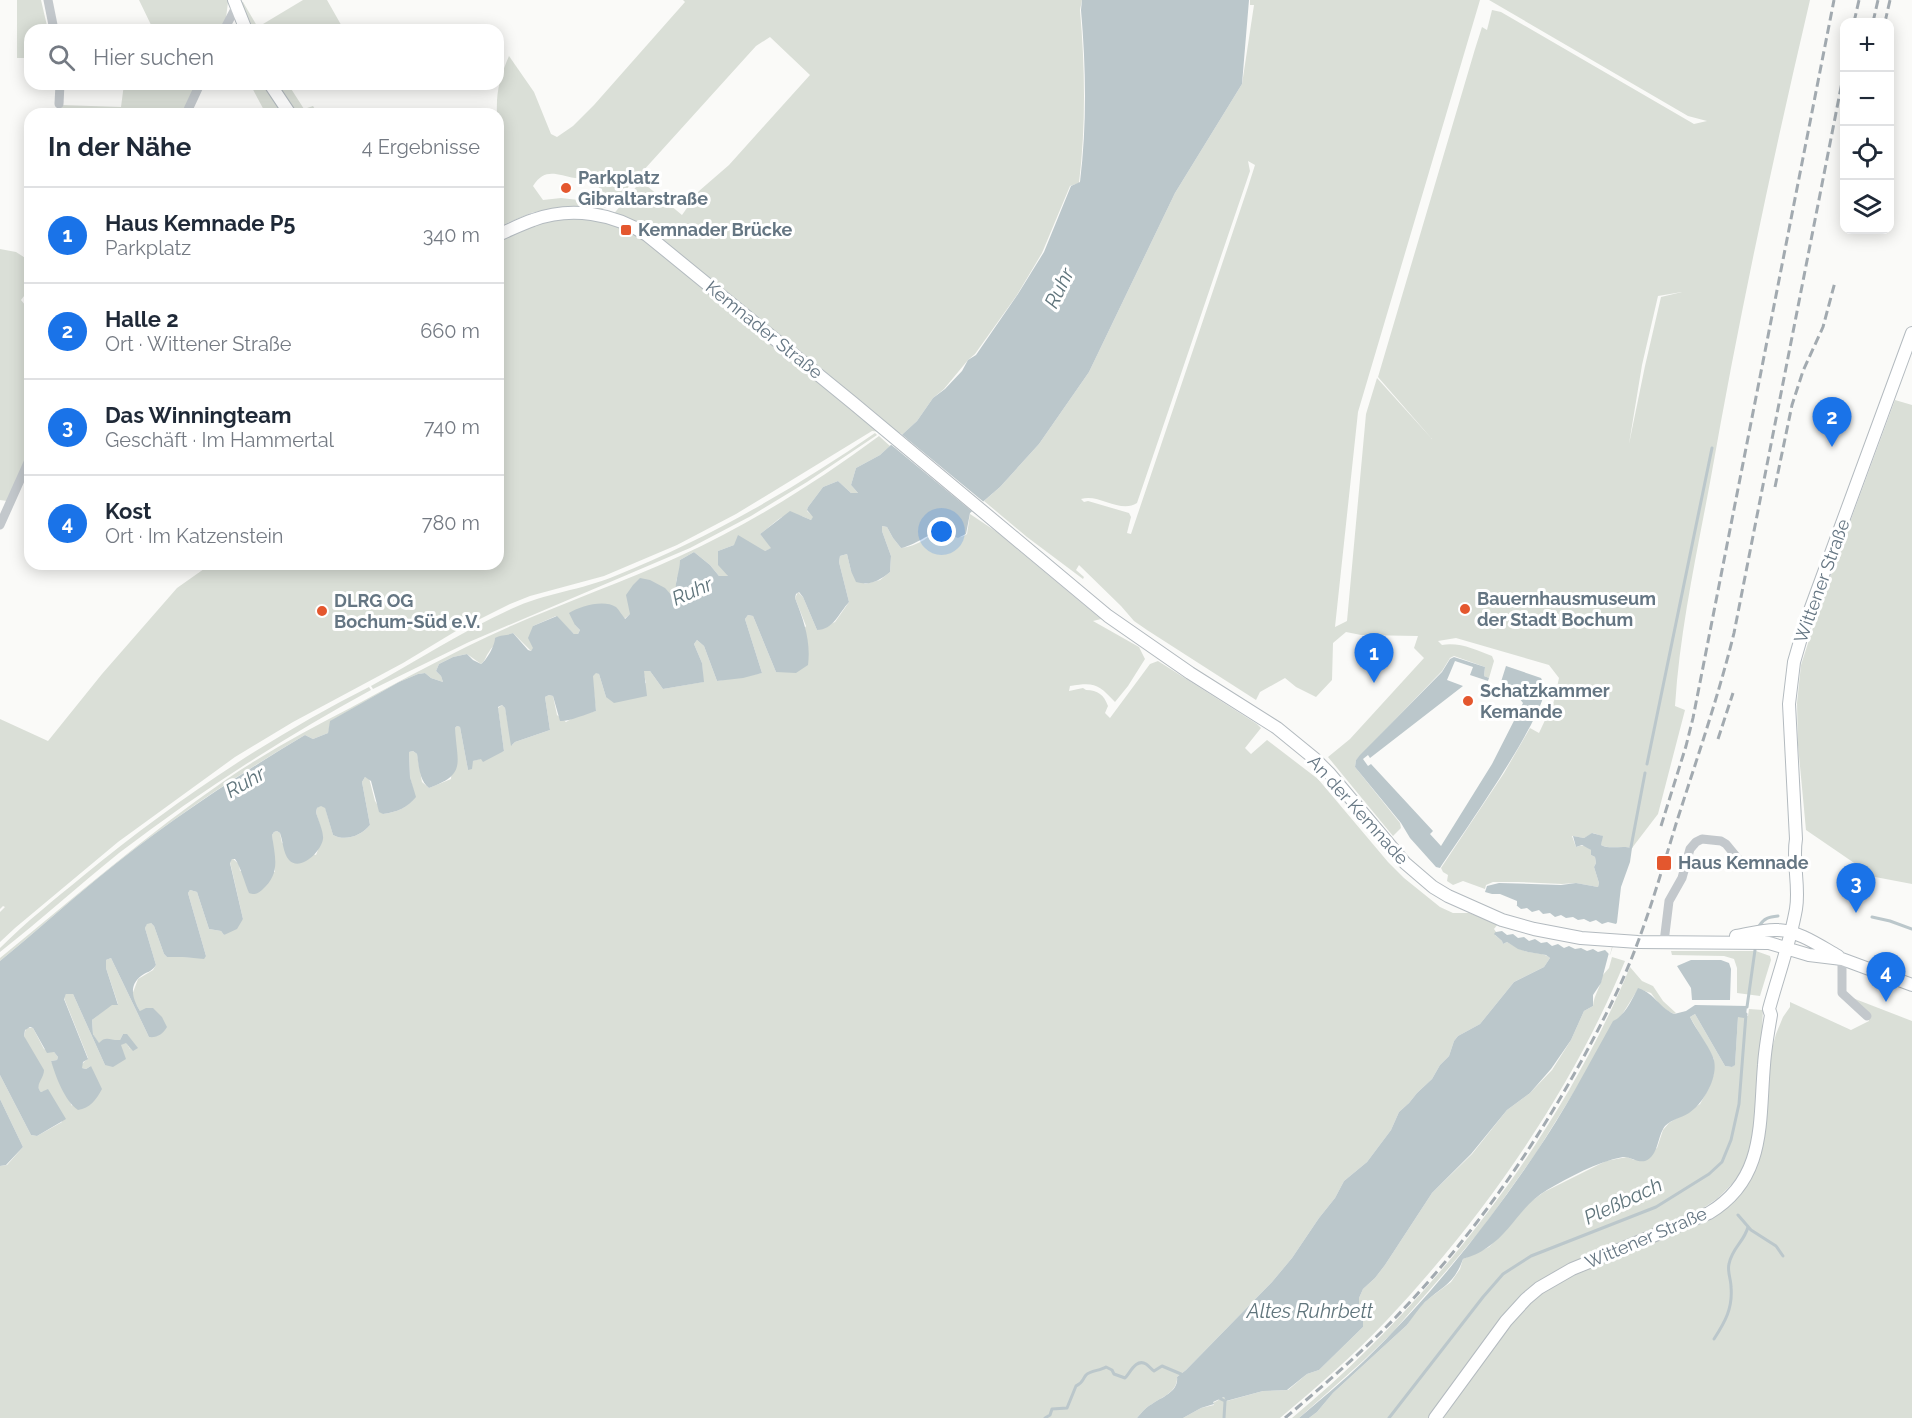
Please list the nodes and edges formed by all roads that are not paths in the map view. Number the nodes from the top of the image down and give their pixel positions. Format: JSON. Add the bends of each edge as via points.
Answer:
{"nodes":[{"id":1,"x":48,"y":0,"type":"edge"},
{"id":2,"x":235,"y":3,"type":"edge"},
{"id":3,"x":53,"y":24,"type":"edge"},
{"id":4,"x":226,"y":24,"type":"edge"},
{"id":5,"x":244,"y":24,"type":"edge"},
{"id":6,"x":60,"y":90,"type":"edge"},
{"id":7,"x":197,"y":90,"type":"edge"},
{"id":8,"x":274,"y":90,"type":"edge"},
{"id":9,"x":59,"y":104,"type":"dead end"},
{"id":10,"x":189,"y":108,"type":"edge"},
{"id":11,"x":286,"y":108,"type":"edge"},
{"id":12,"x":504,"y":232,"type":"edge"},
{"id":13,"x":1912,"y":333,"type":"edge"},
{"id":14,"x":24,"y":471,"type":"edge"},
{"id":15,"x":0,"y":525,"type":"edge"},
{"id":16,"x":1001,"y":527,"type":"joint"},
{"id":17,"x":1744,"y":866,"type":"dead end"},
{"id":18,"x":1793,"y":934,"type":"junction"},
{"id":19,"x":1711,"y":941,"type":"junction"},
{"id":20,"x":1664,"y":942,"type":"junction"},
{"id":21,"x":1790,"y":950,"type":"junction"},
{"id":22,"x":1842,"y":959,"type":"junction"},
{"id":23,"x":1912,"y":986,"type":"edge"},
{"id":24,"x":1867,"y":1016,"type":"dead end"},
{"id":25,"x":1435,"y":1418,"type":"edge"}],
"edges":[{"from":1,"to":3,"type":"street"},
{"from":2,"to":4,"type":"street"},
{"from":2,"to":5,"type":"main road"},
{"from":6,"to":9,"type":"street"},
{"from":7,"to":10,"type":"street"},
{"from":8,"to":11,"type":"main road"},
{"from":12,"to":16,"type":"main road","name":"Kemnader Straße","via":[[534,219],[570,213],[606,217],[634,227]]},
{"from":13,"to":18,"type":"main road","name":"Wittener Straße","via":[[1794,662],[1789,704],[1797,873]]},
{"from":14,"to":15,"type":"street"},
{"from":16,"to":20,"type":"main road","name":"An der Kemnade","via":[[1108,616],[1309,754],[1405,863],[1433,887],[1502,921],[1534,929],[1581,938]]},
{"from":17,"to":20,"type":"street","via":[[1721,841],[1696,842],[1669,901]]},
{"from":18,"to":19,"type":"main road","name":"An der Kemnade","via":[[1777,930]]},
{"from":18,"to":21,"type":"main road","name":"Wittener Straße"},
{"from":18,"to":22,"type":"main road"},
{"from":19,"to":20,"type":"main road","name":"An der Kemnade"},
{"from":19,"to":21,"type":"main road","name":"An der Kemnade","via":[[1759,942]]},
{"from":21,"to":22,"type":"main road","name":"An der Kemnade"},
{"from":21,"to":25,"type":"main road","name":"Wittener Straße","via":[[1769,1009],[1757,1148],[1739,1187],[1720,1206],[1702,1216],[1572,1269],[1539,1288],[1506,1321]]},
{"from":22,"to":23,"type":"main road"},
{"from":22,"to":24,"type":"street","via":[[1842,993]]}]}
